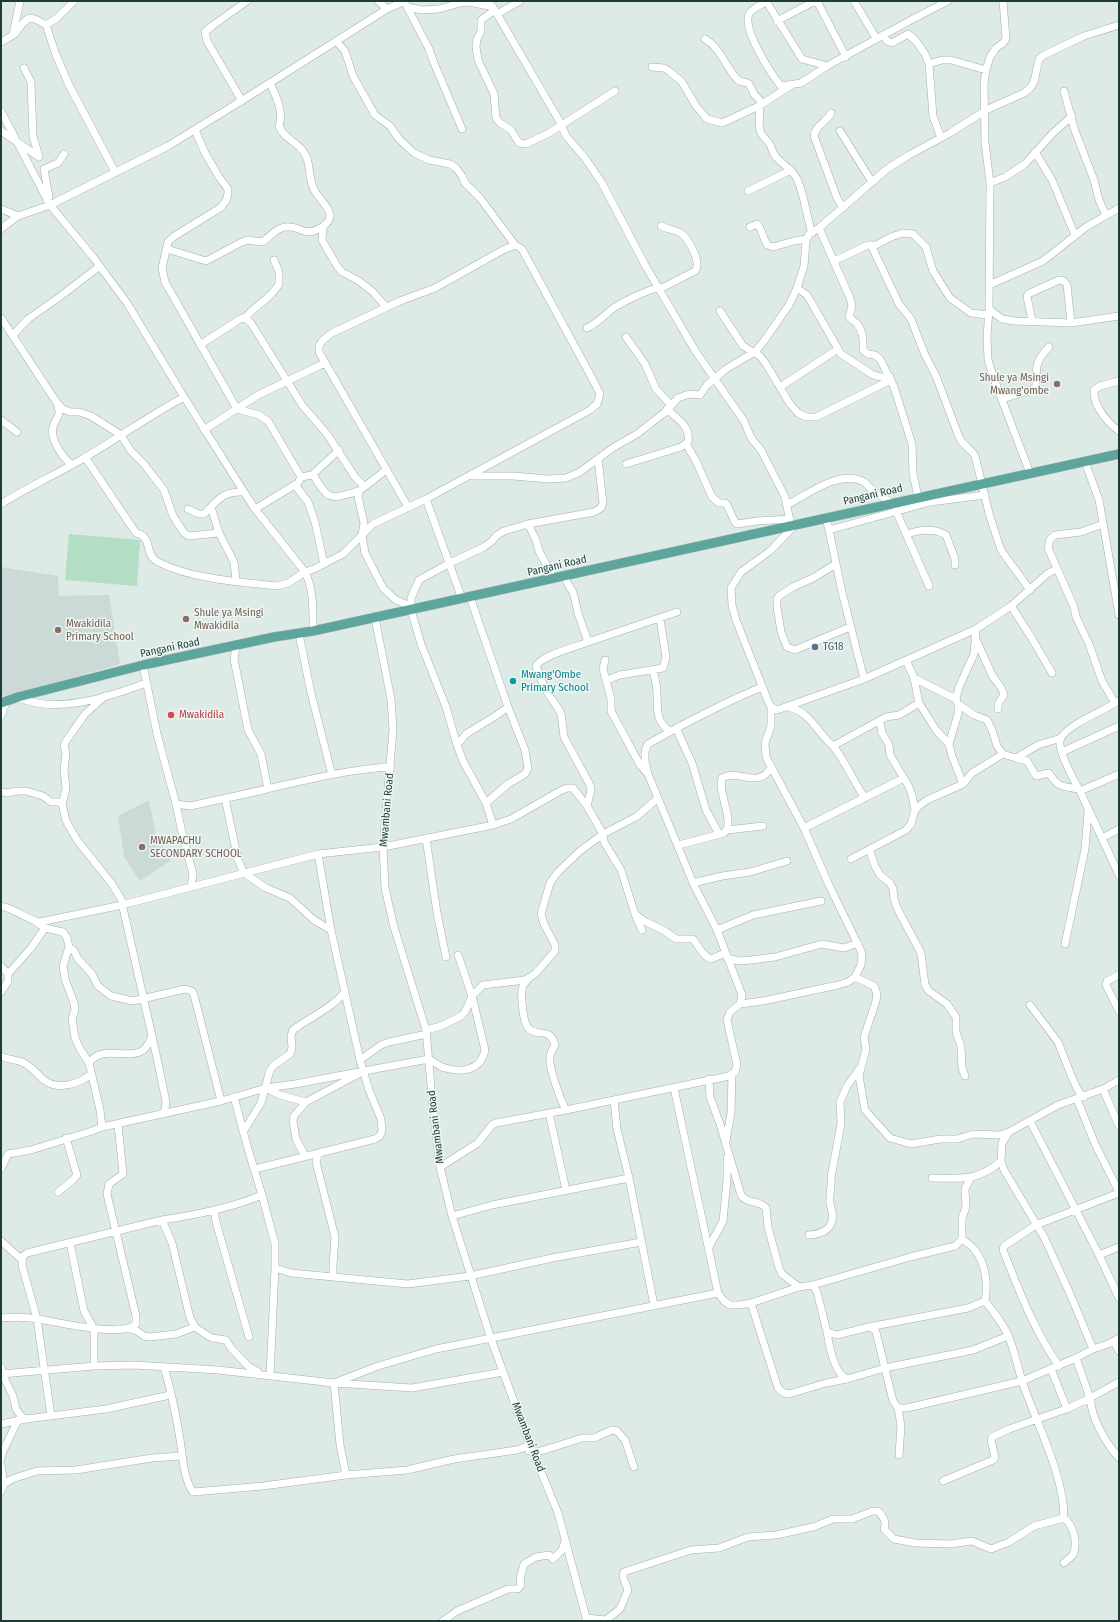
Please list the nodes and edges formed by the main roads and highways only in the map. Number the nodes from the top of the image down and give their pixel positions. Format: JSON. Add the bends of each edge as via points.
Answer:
{"nodes":[{"id":1,"x":1119,"y":454,"type":"edge"},
{"id":2,"x":4,"y":702,"type":"edge"}],
"edges":[{"from":1,"to":2,"type":"main road","name":"Pangani Road","via":[[918,497],[893,507],[792,523],[313,632],[274,637],[142,665]]}]}
